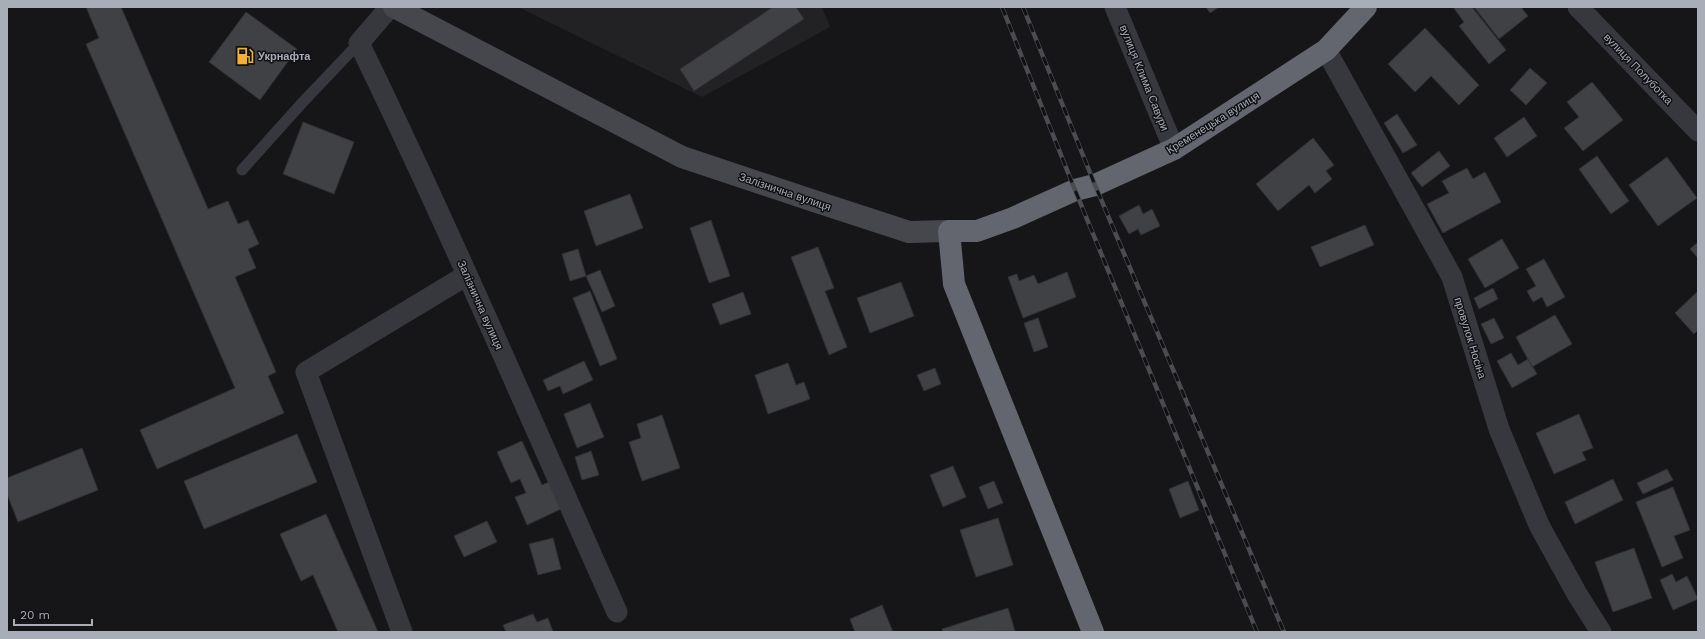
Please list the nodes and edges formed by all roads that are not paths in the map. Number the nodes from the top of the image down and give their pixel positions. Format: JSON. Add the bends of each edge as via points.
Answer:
{"nodes":[{"id":1,"x":390,"y":7,"type":"edge"},
{"id":2,"x":394,"y":7,"type":"edge"},
{"id":3,"x":1115,"y":7,"type":"edge"},
{"id":4,"x":1366,"y":7,"type":"edge"},
{"id":5,"x":1578,"y":7,"type":"edge"},
{"id":6,"x":359,"y":43,"type":"junction"},
{"id":7,"x":1326,"y":50,"type":"junction"},
{"id":8,"x":1698,"y":131,"type":"edge"},
{"id":9,"x":1174,"y":149,"type":"junction"},
{"id":10,"x":242,"y":170,"type":"dead end"},
{"id":11,"x":948,"y":231,"type":"junction"},
{"id":12,"x":467,"y":275,"type":"junction"},
{"id":13,"x":617,"y":612,"type":"dead end"},
{"id":14,"x":402,"y":632,"type":"edge"},
{"id":15,"x":1093,"y":632,"type":"edge"},
{"id":16,"x":1601,"y":632,"type":"edge"}],
"edges":[{"from":1,"to":6,"type":"street"},
{"from":2,"to":11,"type":"main road","name":"Залізнична вулиця","via":[[682,157],[909,232]]},
{"from":3,"to":9,"type":"street","name":"вулиця Клима Савури"},
{"from":4,"to":7,"type":"highway","name":"Кременецька вулиця"},
{"from":5,"to":8,"type":"street","name":"вулиця Полуботка"},
{"from":6,"to":10,"type":"lane"},
{"from":6,"to":12,"type":"street","name":"Залізнична вулиця"},
{"from":7,"to":9,"type":"highway","name":"Кременецька вулиця"},
{"from":7,"to":16,"type":"street","name":"провулок Носіна","via":[[1452,277],[1499,429],[1539,525]]},
{"from":9,"to":11,"type":"highway","name":"Кременецька вулиця","via":[[1013,218],[977,231]]},
{"from":11,"to":15,"type":"highway","via":[[954,284]]},
{"from":12,"to":13,"type":"street","name":"Залізнична вулиця"},
{"from":12,"to":14,"type":"street","via":[[306,372]]}]}
